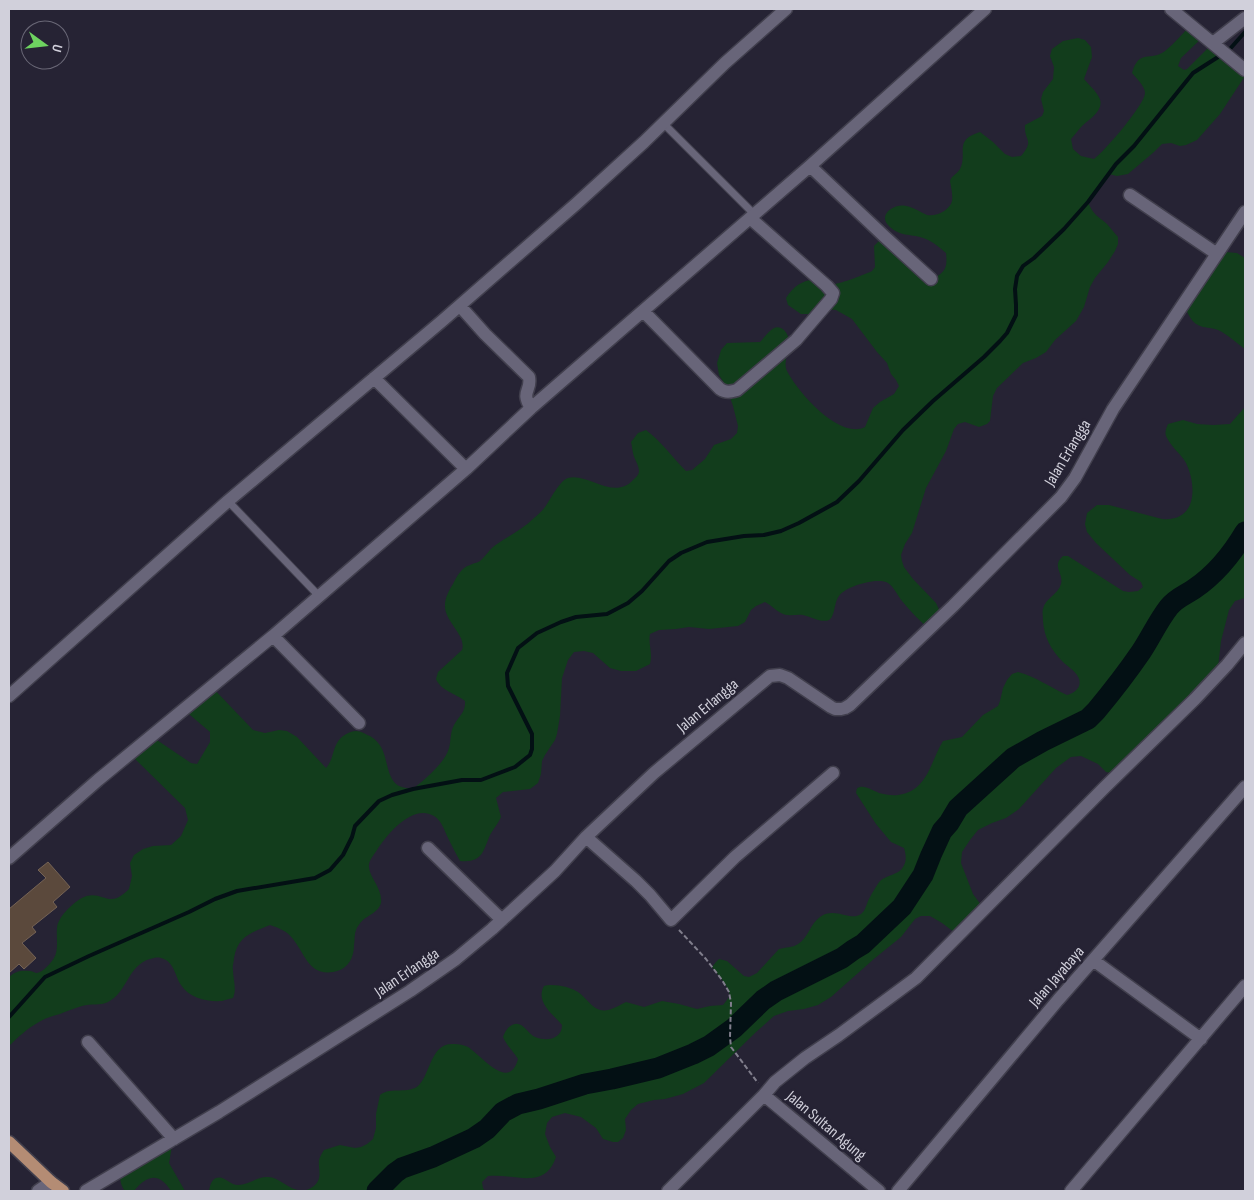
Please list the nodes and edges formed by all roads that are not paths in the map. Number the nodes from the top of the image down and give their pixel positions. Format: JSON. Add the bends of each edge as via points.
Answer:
{"nodes":[{"id":1,"x":786,"y":9,"type":"edge"},
{"id":2,"x":1171,"y":9,"type":"edge"},
{"id":3,"x":980,"y":10,"type":"edge"},
{"id":4,"x":1245,"y":18,"type":"edge"},
{"id":5,"x":1220,"y":49,"type":"junction"},
{"id":6,"x":1245,"y":70,"type":"edge"},
{"id":7,"x":663,"y":123,"type":"junction"},
{"id":8,"x":810,"y":166,"type":"junction"},
{"id":9,"x":1130,"y":195,"type":"dead end"},
{"id":10,"x":1245,"y":212,"type":"edge"},
{"id":11,"x":752,"y":216,"type":"junction"},
{"id":12,"x":1217,"y":254,"type":"junction"},
{"id":13,"x":931,"y":279,"type":"dead end"},
{"id":14,"x":460,"y":306,"type":"junction"},
{"id":15,"x":643,"y":311,"type":"junction"},
{"id":16,"x":374,"y":378,"type":"junction"},
{"id":17,"x":531,"y":408,"type":"junction"},
{"id":18,"x":466,"y":469,"type":"junction"},
{"id":19,"x":228,"y":502,"type":"junction"},
{"id":20,"x":319,"y":596,"type":"junction"},
{"id":21,"x":273,"y":636,"type":"junction"},
{"id":22,"x":1245,"y":643,"type":"edge"},
{"id":23,"x":9,"y":696,"type":"edge"},
{"id":24,"x":359,"y":723,"type":"dead end"},
{"id":25,"x":833,"y":773,"type":"dead end"},
{"id":26,"x":1245,"y":787,"type":"edge"},
{"id":27,"x":586,"y":837,"type":"junction"},
{"id":28,"x":428,"y":848,"type":"dead end"},
{"id":29,"x":9,"y":858,"type":"edge"},
{"id":30,"x":502,"y":920,"type":"junction"},
{"id":31,"x":1093,"y":960,"type":"junction"},
{"id":32,"x":1245,"y":986,"type":"edge"},
{"id":33,"x":1201,"y":1039,"type":"junction"},
{"id":34,"x":88,"y":1042,"type":"dead end"},
{"id":35,"x":764,"y":1095,"type":"junction"},
{"id":36,"x":174,"y":1139,"type":"junction"},
{"id":37,"x":9,"y":1142,"type":"edge"},
{"id":38,"x":51,"y":1182,"type":"junction"},
{"id":39,"x":38,"y":1191,"type":"edge"},
{"id":40,"x":63,"y":1191,"type":"edge"},
{"id":41,"x":86,"y":1191,"type":"edge"},
{"id":42,"x":668,"y":1191,"type":"edge"},
{"id":43,"x":879,"y":1191,"type":"edge"},
{"id":44,"x":898,"y":1191,"type":"edge"},
{"id":45,"x":1071,"y":1191,"type":"edge"}],
"edges":[{"from":1,"to":7,"type":"street"},
{"from":2,"to":5,"type":"street"},
{"from":3,"to":8,"type":"street"},
{"from":4,"to":5,"type":"street"},
{"from":5,"to":6,"type":"street"},
{"from":7,"to":11,"type":"lane"},
{"from":7,"to":14,"type":"street"},
{"from":8,"to":11,"type":"street"},
{"from":8,"to":13,"type":"street"},
{"from":9,"to":12,"type":"street"},
{"from":10,"to":12,"type":"street","name":"Jalan Erlangga"},
{"from":11,"to":15,"type":"street"},
{"from":11,"to":15,"type":"street","via":[[833,293],[796,340],[737,390],[724,392]]},
{"from":12,"to":27,"type":"street","name":"Jalan Erlangga","via":[[1113,410],[1061,498],[850,705],[835,709],[788,678],[770,676],[654,772]]},
{"from":14,"to":16,"type":"street"},
{"from":14,"to":17,"type":"street","via":[[529,377],[525,396]]},
{"from":15,"to":17,"type":"street"},
{"from":16,"to":18,"type":"street"},
{"from":16,"to":19,"type":"street"},
{"from":17,"to":18,"type":"street"},
{"from":18,"to":20,"type":"street"},
{"from":19,"to":20,"type":"lane"},
{"from":19,"to":23,"type":"street"},
{"from":20,"to":21,"type":"street"},
{"from":21,"to":24,"type":"street"},
{"from":21,"to":29,"type":"street"},
{"from":22,"to":35,"type":"street","via":[[1195,699],[916,978],[805,1058]]},
{"from":25,"to":27,"type":"street","via":[[734,857],[671,920],[643,888]]},
{"from":26,"to":31,"type":"street","name":"Jalan Jayabaya"},
{"from":27,"to":30,"type":"street","name":"Jalan Erlangga"},
{"from":28,"to":30,"type":"street"},
{"from":30,"to":36,"type":"street","name":"Jalan Erlangga","via":[[456,959],[410,991]]},
{"from":31,"to":33,"type":"street"},
{"from":31,"to":44,"type":"street","name":"Jalan Jayabaya"},
{"from":32,"to":33,"type":"street"},
{"from":33,"to":45,"type":"street"},
{"from":34,"to":36,"type":"street"},
{"from":35,"to":42,"type":"street","name":"Jalan Sultan Agung"},
{"from":35,"to":43,"type":"street","name":"Jalan Sultan Agung"},
{"from":36,"to":41,"type":"street","name":"Jalan Erlangga"},
{"from":37,"to":38,"type":"main road"},
{"from":38,"to":39,"type":"street"},
{"from":38,"to":40,"type":"main road"}]}
